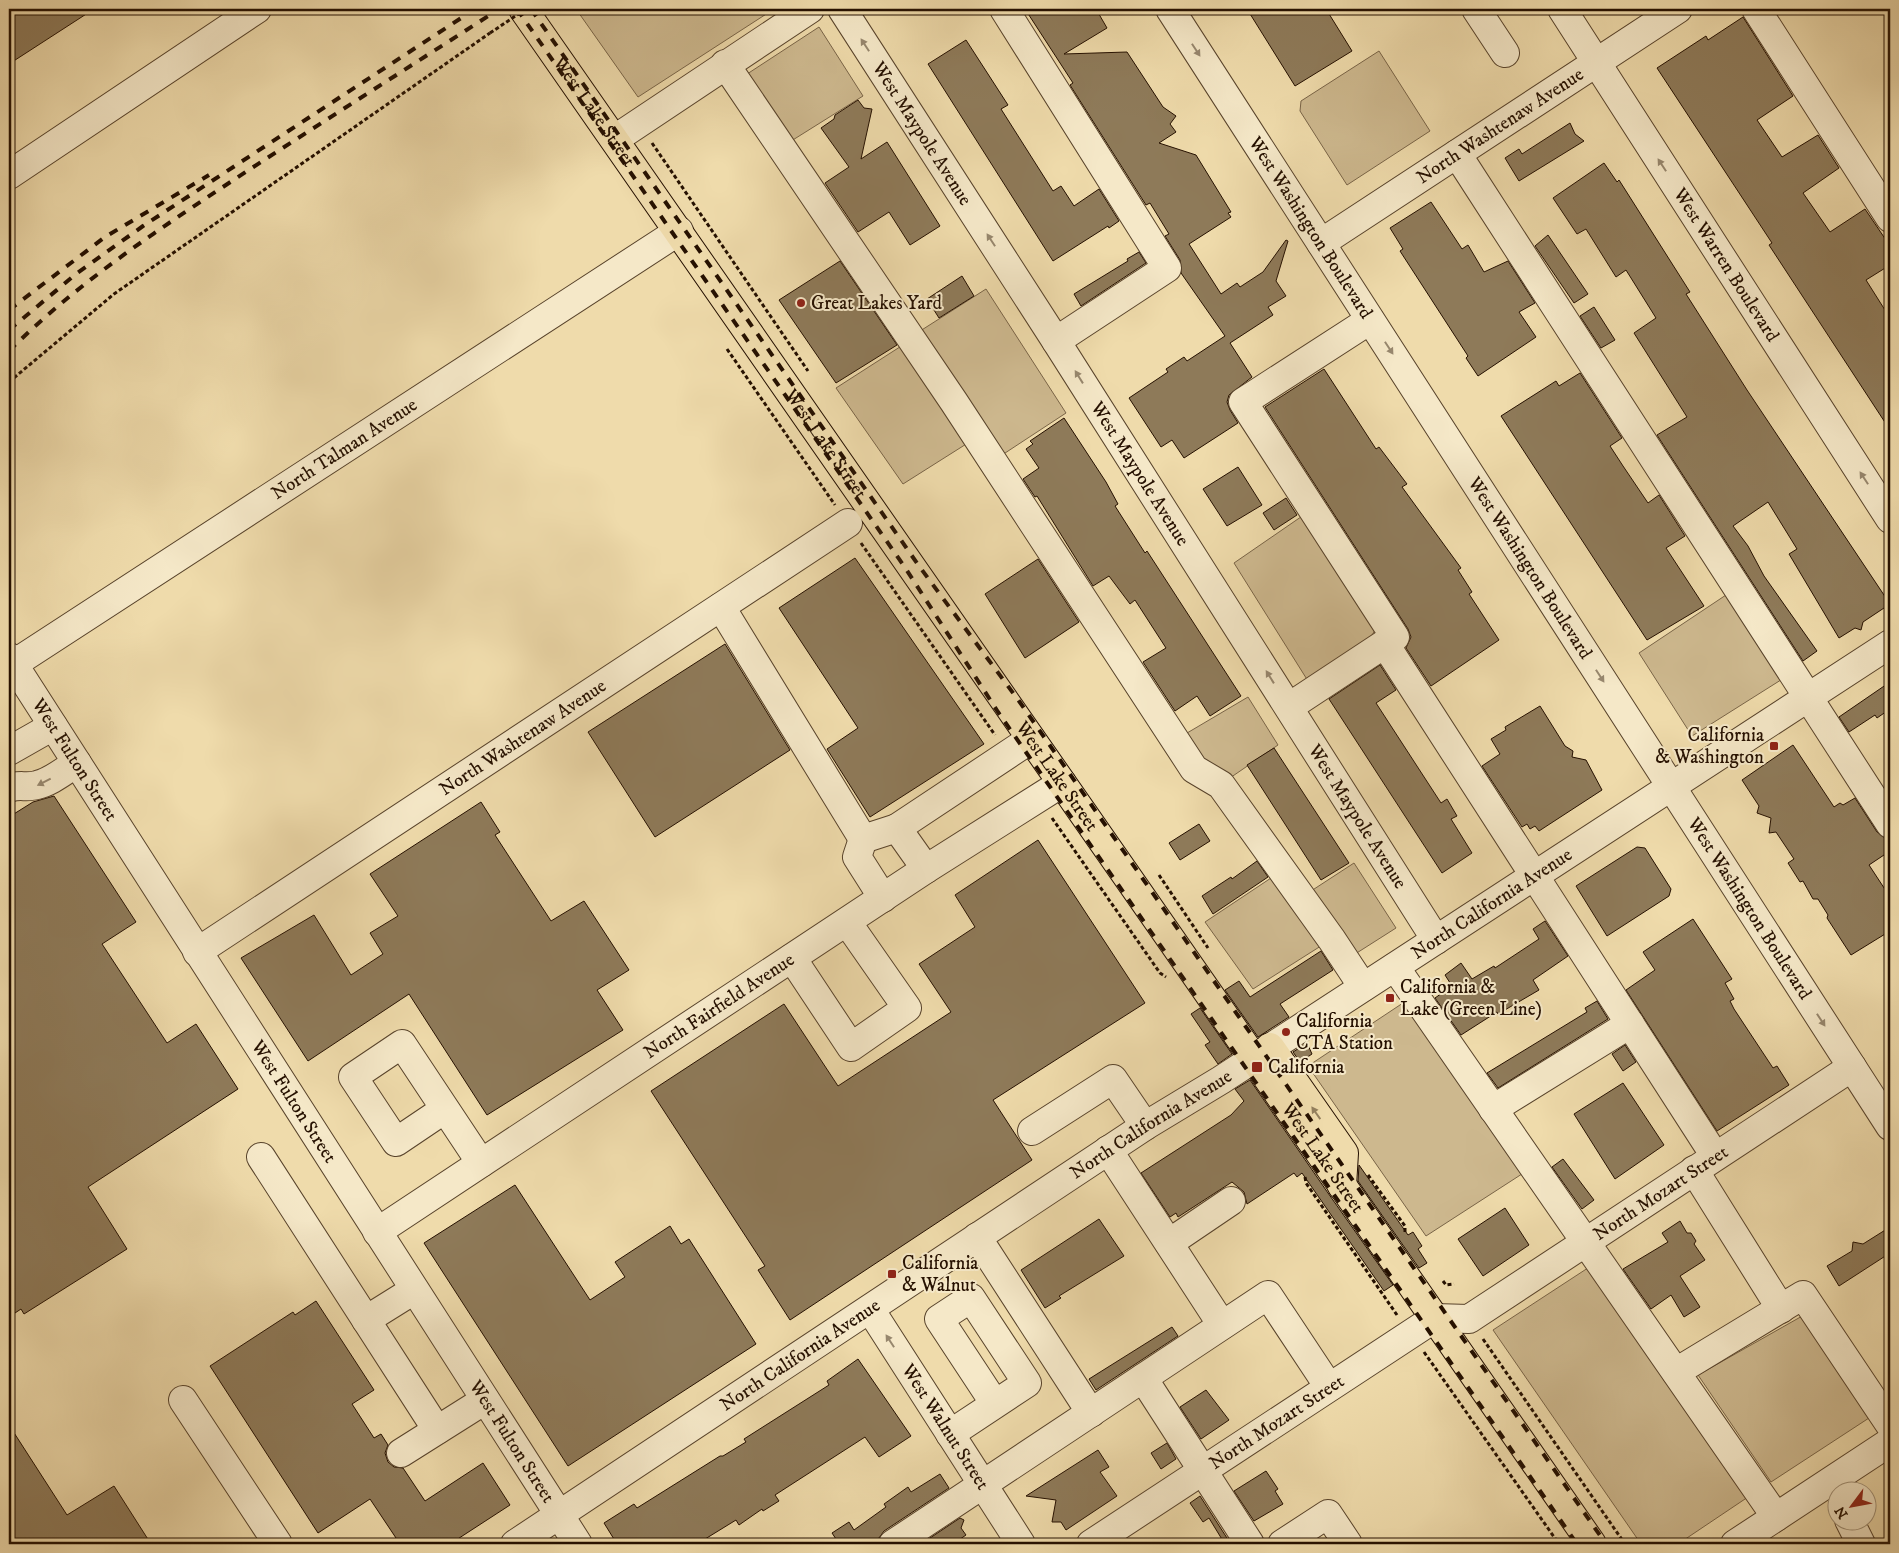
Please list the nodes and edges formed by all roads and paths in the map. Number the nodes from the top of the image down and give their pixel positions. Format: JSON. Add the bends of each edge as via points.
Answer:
{"nodes":[{"id":1,"x":257,"y":9,"type":"edge"},
{"id":2,"x":525,"y":9,"type":"edge"},
{"id":3,"x":810,"y":9,"type":"edge"},
{"id":4,"x":842,"y":9,"type":"edge"},
{"id":5,"x":1004,"y":9,"type":"edge"},
{"id":6,"x":1170,"y":9,"type":"edge"},
{"id":7,"x":1476,"y":9,"type":"edge"},
{"id":8,"x":1562,"y":9,"type":"edge"},
{"id":9,"x":1678,"y":9,"type":"edge"},
{"id":10,"x":1756,"y":9,"type":"edge"},
{"id":11,"x":1504,"y":53,"type":"dead end"},
{"id":12,"x":1596,"y":62,"type":"junction"},
{"id":13,"x":725,"y":64,"type":"junction"},
{"id":14,"x":616,"y":140,"type":"junction"},
{"id":15,"x":1457,"y":154,"type":"junction"},
{"id":16,"x":9,"y":175,"type":"edge"},
{"id":17,"x":1890,"y":218,"type":"edge"},
{"id":18,"x":679,"y":231,"type":"junction"},
{"id":19,"x":1321,"y":243,"type":"junction"},
{"id":20,"x":1370,"y":320,"type":"junction"},
{"id":21,"x":1056,"y":341,"type":"junction"},
{"id":22,"x":9,"y":382,"type":"edge"},
{"id":23,"x":870,"y":507,"type":"junction"},
{"id":24,"x":1890,"y":519,"type":"edge"},
{"id":25,"x":720,"y":607,"type":"junction"},
{"id":26,"x":1385,"y":644,"type":"junction"},
{"id":27,"x":1890,"y":644,"type":"edge"},
{"id":28,"x":10,"y":663,"type":"edge"},
{"id":29,"x":1808,"y":697,"type":"junction"},
{"id":30,"x":1289,"y":707,"type":"junction"},
{"id":31,"x":53,"y":726,"type":"junction"},
{"id":32,"x":1031,"y":739,"type":"junction"},
{"id":33,"x":9,"y":751,"type":"edge"},
{"id":34,"x":76,"y":763,"type":"junction"},
{"id":35,"x":1062,"y":783,"type":"junction"},
{"id":36,"x":9,"y":788,"type":"edge"},
{"id":37,"x":1672,"y":788,"type":"junction"},
{"id":38,"x":1890,"y":824,"type":"edge"},
{"id":39,"x":896,"y":828,"type":"junction"},
{"id":40,"x":863,"y":838,"type":"junction"},
{"id":41,"x":926,"y":870,"type":"junction"},
{"id":42,"x":1534,"y":875,"type":"junction"},
{"id":43,"x":883,"y":898,"type":"junction"},
{"id":44,"x":847,"y":922,"type":"junction"},
{"id":45,"x":1436,"y":940,"type":"junction"},
{"id":46,"x":198,"y":952,"type":"junction"},
{"id":47,"x":792,"y":958,"type":"junction"},
{"id":48,"x":1395,"y":967,"type":"junction"},
{"id":49,"x":1363,"y":987,"type":"junction"},
{"id":50,"x":1215,"y":1004,"type":"junction"},
{"id":51,"x":1630,"y":1024,"type":"junction"},
{"id":52,"x":1238,"y":1036,"type":"junction"},
{"id":53,"x":1262,"y":1052,"type":"junction"},
{"id":54,"x":1852,"y":1067,"type":"junction"},
{"id":55,"x":445,"y":1109,"type":"dead end"},
{"id":56,"x":1493,"y":1109,"type":"junction"},
{"id":57,"x":1145,"y":1126,"type":"junction"},
{"id":58,"x":1890,"y":1126,"type":"edge"},
{"id":59,"x":1032,"y":1131,"type":"dead end"},
{"id":60,"x":1108,"y":1150,"type":"junction"},
{"id":61,"x":261,"y":1157,"type":"dead end"},
{"id":62,"x":481,"y":1163,"type":"junction"},
{"id":63,"x":1704,"y":1163,"type":"junction"},
{"id":64,"x":1231,"y":1201,"type":"dead end"},
{"id":65,"x":377,"y":1232,"type":"junction"},
{"id":66,"x":977,"y":1238,"type":"junction"},
{"id":67,"x":1585,"y":1241,"type":"junction"},
{"id":68,"x":1169,"y":1243,"type":"junction"},
{"id":69,"x":1444,"y":1281,"type":"dead end"},
{"id":70,"x":1454,"y":1284,"type":"dead end"},
{"id":71,"x":414,"y":1290,"type":"junction"},
{"id":72,"x":870,"y":1309,"type":"junction"},
{"id":73,"x":1781,"y":1309,"type":"junction"},
{"id":74,"x":1435,"y":1318,"type":"junction"},
{"id":75,"x":1469,"y":1319,"type":"junction"},
{"id":76,"x":366,"y":1320,"type":"junction"},
{"id":77,"x":1222,"y":1325,"type":"junction"},
{"id":78,"x":1456,"y":1349,"type":"junction"},
{"id":79,"x":1676,"y":1372,"type":"junction"},
{"id":80,"x":1143,"y":1378,"type":"junction"},
{"id":81,"x":1329,"y":1387,"type":"junction"},
{"id":82,"x":183,"y":1400,"type":"dead end"},
{"id":83,"x":485,"y":1400,"type":"junction"},
{"id":84,"x":995,"y":1404,"type":"dead end"},
{"id":85,"x":1091,"y":1413,"type":"junction"},
{"id":86,"x":1890,"y":1425,"type":"edge"},
{"id":87,"x":437,"y":1430,"type":"junction"},
{"id":88,"x":950,"y":1434,"type":"junction"},
{"id":89,"x":1890,"y":1442,"type":"edge"},
{"id":90,"x":401,"y":1453,"type":"dead end"},
{"id":91,"x":1203,"y":1471,"type":"junction"},
{"id":92,"x":1843,"y":1480,"type":"edge"},
{"id":93,"x":982,"y":1485,"type":"junction"},
{"id":94,"x":1826,"y":1492,"type":"edge"},
{"id":95,"x":559,"y":1516,"type":"junction"},
{"id":96,"x":1776,"y":1517,"type":"junction"},
{"id":97,"x":1854,"y":1530,"type":"edge"},
{"id":98,"x":278,"y":1544,"type":"edge"},
{"id":99,"x":515,"y":1544,"type":"edge"},
{"id":100,"x":578,"y":1544,"type":"edge"},
{"id":101,"x":893,"y":1544,"type":"edge"},
{"id":102,"x":1021,"y":1544,"type":"edge"},
{"id":103,"x":1091,"y":1544,"type":"edge"},
{"id":104,"x":1250,"y":1544,"type":"edge"},
{"id":105,"x":1282,"y":1544,"type":"edge"},
{"id":106,"x":1348,"y":1544,"type":"edge"},
{"id":107,"x":1592,"y":1544,"type":"edge"},
{"id":108,"x":1735,"y":1544,"type":"edge"},
{"id":109,"x":1861,"y":1544,"type":"edge"}],
"edges":[{"from":1,"to":16,"type":"street"},
{"from":2,"to":14,"type":"main road","name":"West Lake Street"},
{"from":2,"to":22,"type":"path","bridge":true,"via":[[114,294]]},
{"from":3,"to":13,"type":"street"},
{"from":21,"to":4,"type":"street","name":"West Maypole Avenue","one_way":true},
{"from":5,"to":21,"type":"street","via":[[1167,268]]},
{"from":6,"to":19,"type":"street","name":"West Washington Boulevard","one_way":true},
{"from":7,"to":11,"type":"street"},
{"from":8,"to":12,"type":"street","name":"West Warren Boulevard"},
{"from":9,"to":12,"type":"street","name":"North Washtenaw Avenue"},
{"from":10,"to":17,"type":"street"},
{"from":12,"to":15,"type":"street","name":"North Washtenaw Avenue"},
{"from":24,"to":12,"type":"street","name":"West Warren Boulevard","one_way":true},
{"from":13,"to":14,"type":"street"},
{"from":13,"to":49,"type":"street","via":[[954,402],[1194,769],[1221,785]]},
{"from":14,"to":18,"type":"main road","name":"West Lake Street"},
{"from":15,"to":19,"type":"street","name":"North Washtenaw Avenue"},
{"from":15,"to":29,"type":"street"},
{"from":18,"to":23,"type":"main road","name":"West Lake Street"},
{"from":18,"to":28,"type":"street","name":"North Talman Avenue"},
{"from":19,"to":20,"type":"street","name":"West Washington Boulevard"},
{"from":20,"to":26,"type":"street","via":[[1243,402],[1395,637]]},
{"from":20,"to":37,"type":"street","name":"West Washington Boulevard","one_way":true},
{"from":30,"to":21,"type":"street","name":"West Maypole Avenue","one_way":true},
{"from":23,"to":25,"type":"street","name":"North Washtenaw Avenue"},
{"from":23,"to":32,"type":"main road","name":"West Lake Street"},
{"from":25,"to":40,"type":"street"},
{"from":25,"to":46,"type":"street","name":"North Washtenaw Avenue"},
{"from":26,"to":30,"type":"street"},
{"from":26,"to":42,"type":"street"},
{"from":27,"to":29,"type":"street","name":"North California Avenue"},
{"from":28,"to":31,"type":"street","name":"West Fulton Street"},
{"from":29,"to":37,"type":"street","name":"North California Avenue"},
{"from":29,"to":38,"type":"street"},
{"from":30,"to":45,"type":"street","name":"West Maypole Avenue"},
{"from":31,"to":33,"type":"street"},
{"from":31,"to":34,"type":"street","name":"West Fulton Street"},
{"from":32,"to":35,"type":"main road","name":"West Lake Street"},
{"from":32,"to":39,"type":"street"},
{"from":34,"to":36,"type":"street","one_way":true,"via":[[36,786],[15,785]]},
{"from":34,"to":46,"type":"street","name":"West Fulton Street"},
{"from":35,"to":41,"type":"street","name":"North Fairfield Avenue"},
{"from":35,"to":50,"type":"main road","name":"West Lake Street"},
{"from":37,"to":42,"type":"street","name":"North California Avenue"},
{"from":37,"to":54,"type":"street","name":"West Washington Boulevard","one_way":true},
{"from":39,"to":40,"type":"street"},
{"from":39,"to":41,"type":"street"},
{"from":40,"to":43,"type":"street","via":[[857,857]]},
{"from":41,"to":43,"type":"street","name":"North Fairfield Avenue"},
{"from":42,"to":45,"type":"street","name":"North California Avenue"},
{"from":42,"to":51,"type":"street"},
{"from":43,"to":44,"type":"street","name":"North Fairfield Avenue"},
{"from":44,"to":47,"type":"street","name":"North Fairfield Avenue"},
{"from":44,"to":47,"type":"street","via":[[907,1008],[851,1047]]},
{"from":45,"to":48,"type":"street","name":"North California Avenue"},
{"from":46,"to":65,"type":"street","name":"West Fulton Street"},
{"from":47,"to":62,"type":"street","name":"North Fairfield Avenue"},
{"from":48,"to":49,"type":"street","name":"North California Avenue"},
{"from":48,"to":56,"type":"street"},
{"from":49,"to":53,"type":"street","name":"North California Avenue"},
{"from":50,"to":52,"type":"main road","name":"West Lake Street"},
{"from":50,"to":53,"type":"main road","via":[[1210,1021]]},
{"from":51,"to":56,"type":"street"},
{"from":51,"to":63,"type":"street"},
{"from":52,"to":53,"type":"main road","name":"West Lake Street"},
{"from":52,"to":53,"type":"main road"},
{"from":53,"to":57,"type":"street","name":"North California Avenue"},
{"from":53,"to":74,"type":"main road","name":"West Lake Street","via":[[1342,1186]]},
{"from":54,"to":58,"type":"street","name":"West Washington Boulevard"},
{"from":54,"to":63,"type":"street","name":"North Mozart Street"},
{"from":55,"to":62,"type":"street"},
{"from":56,"to":67,"type":"street"},
{"from":57,"to":59,"type":"street","via":[[1113,1079]]},
{"from":57,"to":60,"type":"street","name":"North California Avenue"},
{"from":60,"to":66,"type":"street","name":"North California Avenue"},
{"from":60,"to":68,"type":"street"},
{"from":61,"to":76,"type":"street"},
{"from":62,"to":65,"type":"street","name":"North Fairfield Avenue"},
{"from":63,"to":67,"type":"street","name":"North Mozart Street"},
{"from":63,"to":73,"type":"street"},
{"from":64,"to":68,"type":"street"},
{"from":65,"to":71,"type":"street","name":"West Fulton Street"},
{"from":66,"to":72,"type":"street","name":"North California Avenue"},
{"from":66,"to":85,"type":"street"},
{"from":67,"to":75,"type":"street","name":"North Mozart Street"},
{"from":67,"to":79,"type":"street"},
{"from":68,"to":77,"type":"street"},
{"from":69,"to":70,"type":"path","via":[[1446,1285]]},
{"from":71,"to":76,"type":"street"},
{"from":71,"to":83,"type":"street","name":"West Fulton Street"},
{"from":88,"to":72,"type":"street","name":"West Walnut Street","one_way":true},
{"from":72,"to":95,"type":"street","name":"North California Avenue"},
{"from":73,"to":79,"type":"street"},
{"from":73,"to":86,"type":"street","via":[[1803,1295]]},
{"from":74,"to":75,"type":"street"},
{"from":74,"to":78,"type":"main road","name":"West Lake Street"},
{"from":74,"to":81,"type":"street","name":"North Mozart Street"},
{"from":75,"to":78,"type":"street"},
{"from":76,"to":87,"type":"street"},
{"from":77,"to":80,"type":"street"},
{"from":77,"to":81,"type":"street","via":[[1268,1295]]},
{"from":78,"to":107,"type":"main road","name":"West Lake Street"},
{"from":79,"to":96,"type":"street"},
{"from":80,"to":85,"type":"street"},
{"from":80,"to":91,"type":"street"},
{"from":81,"to":91,"type":"street","name":"North Mozart Street"},
{"from":82,"to":98,"type":"street"},
{"from":83,"to":87,"type":"street"},
{"from":83,"to":95,"type":"street","name":"West Fulton Street"},
{"from":84,"to":88,"type":"street"},
{"from":85,"to":93,"type":"street"},
{"from":87,"to":90,"type":"street"},
{"from":88,"to":93,"type":"street","name":"West Walnut Street"},
{"from":89,"to":92,"type":"street"},
{"from":91,"to":103,"type":"street","name":"North Mozart Street"},
{"from":91,"to":104,"type":"street"},
{"from":93,"to":101,"type":"street"},
{"from":93,"to":102,"type":"street","name":"West Walnut Street"},
{"from":94,"to":96,"type":"street"},
{"from":95,"to":99,"type":"street","name":"North California Avenue"},
{"from":95,"to":100,"type":"street","name":"West Fulton Street"},
{"from":96,"to":108,"type":"street"},
{"from":97,"to":109,"type":"street"},
{"from":105,"to":106,"type":"street","via":[[1328,1514]]}]}
